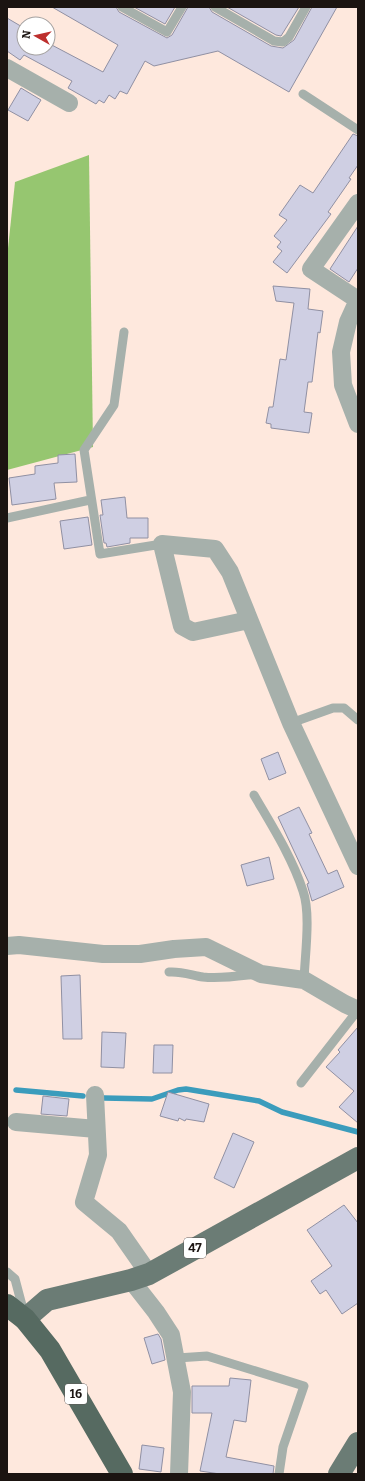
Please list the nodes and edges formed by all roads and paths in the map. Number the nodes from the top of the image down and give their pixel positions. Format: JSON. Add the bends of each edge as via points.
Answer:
{"nodes":[{"id":1,"x":122,"y":7,"type":"edge"},
{"id":2,"x":182,"y":7,"type":"edge"},
{"id":3,"x":215,"y":7,"type":"edge"},
{"id":4,"x":306,"y":7,"type":"edge"},
{"id":5,"x":8,"y":69,"type":"edge"},
{"id":6,"x":303,"y":94,"type":"dead end"},
{"id":7,"x":69,"y":103,"type":"dead end"},
{"id":8,"x":358,"y":130,"type":"edge"},
{"id":9,"x":358,"y":203,"type":"edge"},
{"id":10,"x":358,"y":300,"type":"edge"},
{"id":11,"x":124,"y":332,"type":"dead end"},
{"id":12,"x":350,"y":384,"type":"edge"},
{"id":13,"x":358,"y":424,"type":"edge"},
{"id":14,"x":90,"y":500,"type":"junction"},
{"id":15,"x":7,"y":518,"type":"edge"},
{"id":16,"x":162,"y":544,"type":"junction"},
{"id":17,"x":249,"y":620,"type":"junction"},
{"id":18,"x":358,"y":720,"type":"edge"},
{"id":19,"x":291,"y":723,"type":"junction"},
{"id":20,"x":254,"y":795,"type":"dead end"},
{"id":21,"x":358,"y":866,"type":"edge"},
{"id":22,"x":7,"y":946,"type":"edge"},
{"id":23,"x":169,"y":972,"type":"dead end"},
{"id":24,"x":262,"y":974,"type":"junction"},
{"id":25,"x":304,"y":980,"type":"junction"},
{"id":26,"x":358,"y":1010,"type":"edge"},
{"id":27,"x":301,"y":1083,"type":"dead end"},
{"id":28,"x":95,"y":1095,"type":"dead end"},
{"id":29,"x":16,"y":1122,"type":"dead end"},
{"id":30,"x":96,"y":1129,"type":"junction"},
{"id":31,"x":358,"y":1158,"type":"edge"},
{"id":32,"x":7,"y":1272,"type":"edge"},
{"id":33,"x":140,"y":1277,"type":"junction"},
{"id":34,"x":7,"y":1305,"type":"edge"},
{"id":35,"x":25,"y":1319,"type":"junction"},
{"id":36,"x":177,"y":1358,"type":"junction"},
{"id":37,"x":358,"y":1443,"type":"edge"},
{"id":38,"x":122,"y":1474,"type":"edge"},
{"id":39,"x":179,"y":1474,"type":"edge"},
{"id":40,"x":279,"y":1474,"type":"edge"},
{"id":41,"x":339,"y":1474,"type":"edge"}],
"edges":[{"from":1,"to":2,"type":"lane","via":[[167,32]]},
{"from":3,"to":4,"type":"lane","via":[[274,41],[283,42],[289,37]]},
{"from":5,"to":7,"type":"street"},
{"from":6,"to":8,"type":"lane"},
{"from":9,"to":10,"type":"street","via":[[311,269]]},
{"from":10,"to":12,"type":"street","via":[[348,322],[341,352]]},
{"from":11,"to":14,"type":"lane","via":[[114,405],[84,450]]},
{"from":12,"to":13,"type":"street"},
{"from":14,"to":15,"type":"lane"},
{"from":14,"to":16,"type":"lane","via":[[100,554]]},
{"from":16,"to":17,"type":"street","via":[[215,549],[230,572]]},
{"from":16,"to":17,"type":"street","via":[[182,626],[193,632]]},
{"from":17,"to":19,"type":"street"},
{"from":18,"to":19,"type":"lane","via":[[344,708],[333,708]]},
{"from":19,"to":21,"type":"street"},
{"from":20,"to":25,"type":"lane","via":[[286,852],[304,892],[307,922]]},
{"from":22,"to":24,"type":"street","via":[[19,944],[103,954],[140,954],[206,948]]},
{"from":23,"to":24,"type":"lane","via":[[181,971],[202,977],[225,978]]},
{"from":24,"to":25,"type":"street"},
{"from":25,"to":26,"type":"street"},
{"from":26,"to":27,"type":"lane"},
{"from":28,"to":30,"type":"street"},
{"from":29,"to":30,"type":"street"},
{"from":30,"to":33,"type":"street","via":[[98,1155],[84,1202],[119,1231]]},
{"from":31,"to":33,"type":"main road","number":"47"},
{"from":32,"to":35,"type":"lane","via":[[15,1279]]},
{"from":33,"to":35,"type":"main road","number":"47","via":[[47,1300]]},
{"from":33,"to":36,"type":"street","via":[[156,1312],[171,1336]]},
{"from":34,"to":35,"type":"highway","number":"16"},
{"from":35,"to":38,"type":"highway","number":"16","via":[[50,1350]]},
{"from":36,"to":39,"type":"street","via":[[182,1392]]},
{"from":36,"to":40,"type":"lane","via":[[207,1356],[304,1386],[283,1447]]},
{"from":37,"to":41,"type":"main road"}]}
